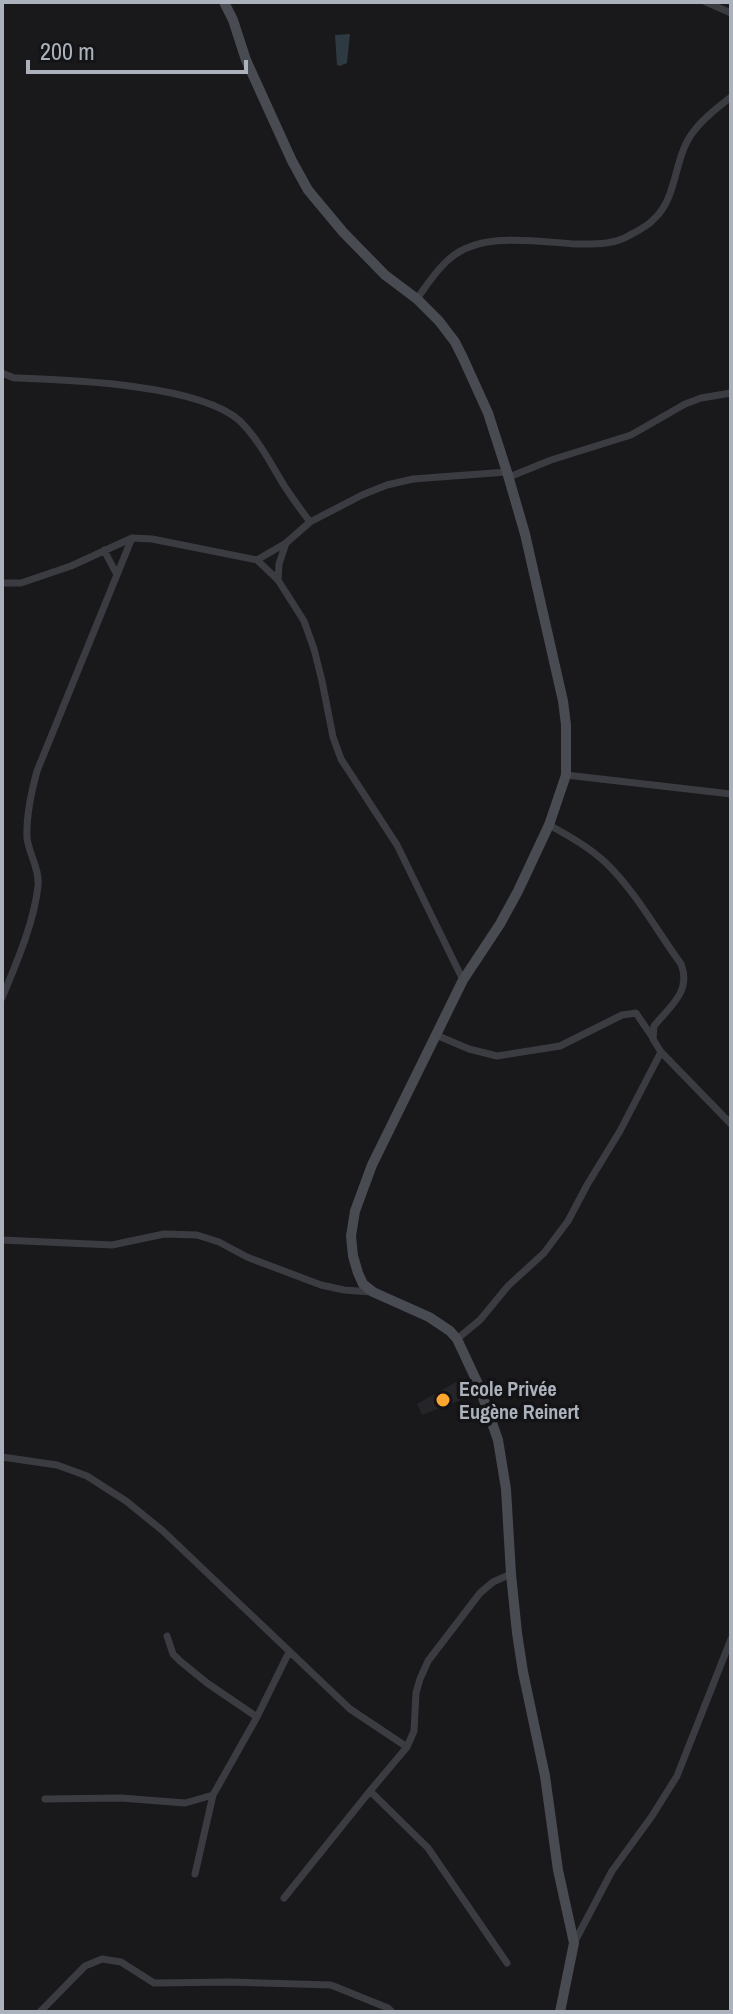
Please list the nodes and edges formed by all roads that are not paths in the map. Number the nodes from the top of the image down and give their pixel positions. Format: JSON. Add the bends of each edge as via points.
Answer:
{"nodes":[{"id":1,"x":224,"y":2,"type":"edge"},
{"id":2,"x":706,"y":2,"type":"edge"},
{"id":3,"x":731,"y":13,"type":"edge"},
{"id":4,"x":731,"y":97,"type":"edge"},
{"id":5,"x":417,"y":299,"type":"junction"},
{"id":6,"x":2,"y":373,"type":"edge"},
{"id":7,"x":731,"y":393,"type":"edge"},
{"id":8,"x":508,"y":474,"type":"junction"},
{"id":9,"x":310,"y":522,"type":"junction"},
{"id":10,"x":132,"y":538,"type":"junction"},
{"id":11,"x":286,"y":543,"type":"junction"},
{"id":12,"x":104,"y":550,"type":"junction"},
{"id":13,"x":257,"y":560,"type":"junction"},
{"id":14,"x":116,"y":573,"type":"junction"},
{"id":15,"x":278,"y":580,"type":"junction"},
{"id":16,"x":2,"y":583,"type":"edge"},
{"id":17,"x":566,"y":775,"type":"junction"},
{"id":18,"x":731,"y":794,"type":"edge"},
{"id":19,"x":549,"y":825,"type":"junction"},
{"id":20,"x":463,"y":980,"type":"junction"},
{"id":21,"x":2,"y":998,"type":"edge"},
{"id":22,"x":436,"y":1035,"type":"junction"},
{"id":23,"x":653,"y":1039,"type":"junction"},
{"id":24,"x":661,"y":1052,"type":"junction"},
{"id":25,"x":731,"y":1124,"type":"edge"},
{"id":26,"x":2,"y":1240,"type":"edge"},
{"id":27,"x":373,"y":1292,"type":"junction"},
{"id":28,"x":457,"y":1339,"type":"junction"},
{"id":29,"x":2,"y":1457,"type":"edge"},
{"id":30,"x":511,"y":1574,"type":"junction"},
{"id":31,"x":167,"y":1636,"type":"dead end"},
{"id":32,"x":731,"y":1639,"type":"edge"},
{"id":33,"x":289,"y":1652,"type":"junction"},
{"id":34,"x":257,"y":1717,"type":"junction"},
{"id":35,"x":407,"y":1747,"type":"junction"},
{"id":36,"x":370,"y":1791,"type":"junction"},
{"id":37,"x":213,"y":1795,"type":"junction"},
{"id":38,"x":45,"y":1799,"type":"dead end"},
{"id":39,"x":195,"y":1874,"type":"dead end"},
{"id":40,"x":284,"y":1898,"type":"dead end"},
{"id":41,"x":574,"y":1943,"type":"junction"},
{"id":42,"x":507,"y":1963,"type":"dead end"},
{"id":43,"x":40,"y":2012,"type":"edge"},
{"id":44,"x":392,"y":2012,"type":"edge"},
{"id":45,"x":560,"y":2012,"type":"edge"}],
"edges":[{"from":1,"to":5,"type":"street","via":[[308,190],[385,275]]},
{"from":2,"to":3,"type":"street"},
{"from":4,"to":5,"type":"street","via":[[691,134],[660,213],[627,237],[599,244],[518,239],[478,245],[447,260]]},
{"from":5,"to":8,"type":"street","via":[[455,342],[488,413]]},
{"from":6,"to":9,"type":"street","via":[[147,389],[216,406],[243,424]]},
{"from":7,"to":8,"type":"street","via":[[701,398],[631,435]]},
{"from":8,"to":9,"type":"street","via":[[387,485]]},
{"from":8,"to":17,"type":"street","via":[[558,671]]},
{"from":9,"to":11,"type":"street"},
{"from":10,"to":12,"type":"street"},
{"from":10,"to":13,"type":"street"},
{"from":10,"to":14,"type":"street"},
{"from":11,"to":13,"type":"street"},
{"from":11,"to":15,"type":"street"},
{"from":12,"to":14,"type":"street"},
{"from":12,"to":16,"type":"street","via":[[21,583]]},
{"from":13,"to":15,"type":"street"},
{"from":14,"to":21,"type":"street","via":[[37,771],[27,842],[39,884]]},
{"from":15,"to":20,"type":"street","via":[[304,621],[314,649],[341,759],[397,845]]},
{"from":17,"to":18,"type":"street"},
{"from":17,"to":19,"type":"street"},
{"from":19,"to":20,"type":"street","via":[[500,924]]},
{"from":19,"to":23,"type":"street","via":[[607,864],[681,964],[684,983],[654,1026]]},
{"from":20,"to":22,"type":"street"},
{"from":22,"to":23,"type":"street","via":[[497,1056],[560,1046],[636,1013]]},
{"from":22,"to":27,"type":"street","via":[[355,1211],[353,1256],[363,1284]]},
{"from":23,"to":24,"type":"street"},
{"from":24,"to":25,"type":"street"},
{"from":24,"to":28,"type":"street","via":[[568,1221],[544,1253]]},
{"from":26,"to":27,"type":"street","via":[[112,1245],[164,1234],[197,1235],[321,1285]]},
{"from":27,"to":28,"type":"street","via":[[429,1317]]},
{"from":28,"to":30,"type":"street","via":[[498,1440]]},
{"from":29,"to":33,"type":"street","via":[[57,1465],[87,1476],[126,1501]]},
{"from":30,"to":35,"type":"street","via":[[480,1593],[428,1661],[416,1693],[414,1731]]},
{"from":30,"to":41,"type":"street","via":[[523,1672]]},
{"from":31,"to":34,"type":"street","via":[[180,1661]]},
{"from":32,"to":41,"type":"street","via":[[677,1776],[612,1871]]},
{"from":33,"to":34,"type":"street"},
{"from":33,"to":35,"type":"street","via":[[350,1709]]},
{"from":34,"to":37,"type":"street"},
{"from":35,"to":36,"type":"street"},
{"from":36,"to":40,"type":"street"},
{"from":36,"to":42,"type":"street","via":[[428,1848]]},
{"from":37,"to":38,"type":"street","via":[[185,1803]]},
{"from":37,"to":39,"type":"street"},
{"from":41,"to":45,"type":"street"},
{"from":43,"to":44,"type":"street","via":[[85,1966],[102,1959],[121,1962],[154,1983],[331,1985]]}]}
